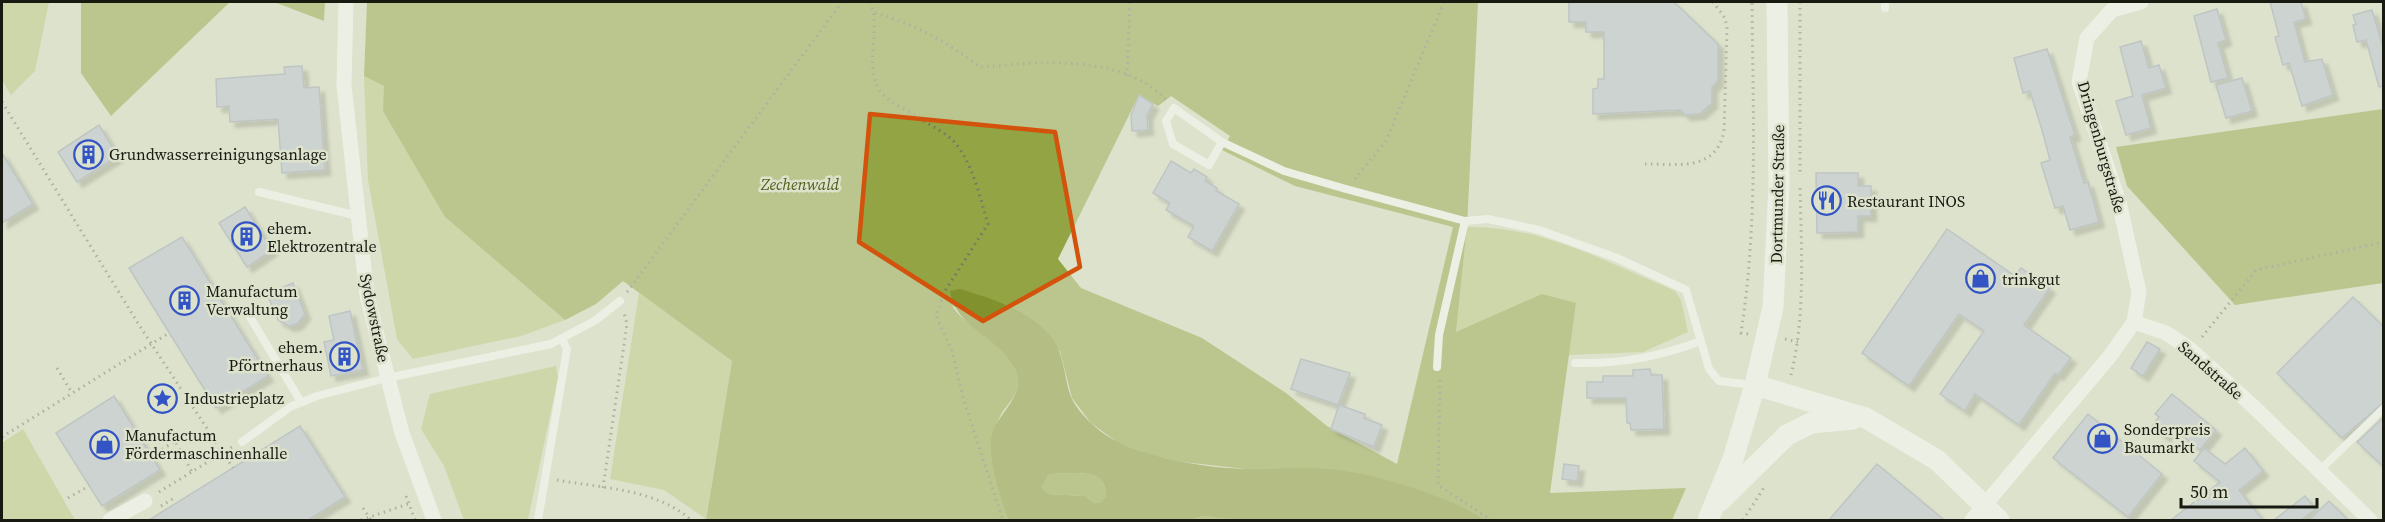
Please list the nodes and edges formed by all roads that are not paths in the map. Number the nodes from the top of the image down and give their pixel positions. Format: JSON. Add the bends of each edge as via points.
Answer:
{"nodes":[{"id":1,"x":346,"y":2,"type":"edge"},
{"id":2,"x":1777,"y":2,"type":"edge"},
{"id":3,"x":2141,"y":2,"type":"edge"},
{"id":4,"x":1222,"y":142,"type":"junction"},
{"id":5,"x":259,"y":192,"type":"dead end"},
{"id":6,"x":358,"y":216,"type":"junction"},
{"id":7,"x":1465,"y":221,"type":"junction"},
{"id":8,"x":620,"y":301,"type":"road end"},
{"id":9,"x":247,"y":312,"type":"dead end"},
{"id":10,"x":2134,"y":322,"type":"junction"},
{"id":11,"x":562,"y":339,"type":"junction"},
{"id":12,"x":1701,"y":341,"type":"junction"},
{"id":13,"x":1575,"y":363,"type":"dead end"},
{"id":14,"x":1437,"y":367,"type":"road end"},
{"id":15,"x":387,"y":378,"type":"junction"},
{"id":16,"x":1755,"y":385,"type":"junction"},
{"id":17,"x":301,"y":402,"type":"junction"},
{"id":18,"x":2384,"y":408,"type":"edge"},
{"id":19,"x":1866,"y":418,"type":"junction"},
{"id":20,"x":242,"y":442,"type":"dead end"},
{"id":21,"x":2319,"y":471,"type":"junction"},
{"id":22,"x":145,"y":501,"type":"road end"},
{"id":23,"x":1978,"y":513,"type":"edge"},
{"id":24,"x":1710,"y":515,"type":"edge"},
{"id":25,"x":110,"y":520,"type":"edge"},
{"id":26,"x":434,"y":520,"type":"edge"},
{"id":27,"x":538,"y":520,"type":"edge"},
{"id":28,"x":1999,"y":520,"type":"edge"},
{"id":29,"x":2370,"y":520,"type":"edge"}],
"edges":[{"from":1,"to":6,"type":"street","name":"Sydowstraße","via":[[344,85]]},
{"from":2,"to":16,"type":"main road","name":"Dortmunder Straße","via":[[1779,186],[1773,307]]},
{"from":3,"to":10,"type":"street","name":"Dringenburgstraße","via":[[2112,10],[2087,38],[2079,81],[2119,202],[2139,292]]},
{"from":4,"to":4,"type":"lane","via":[[1209,165],[1173,144],[1166,121],[1174,108]]},
{"from":4,"to":7,"type":"lane","via":[[1284,171]]},
{"from":5,"to":6,"type":"lane"},
{"from":6,"to":15,"type":"street","name":"Sydowstraße","via":[[367,296]]},
{"from":7,"to":12,"type":"lane","via":[[1488,219],[1539,230],[1617,258],[1686,290]]},
{"from":7,"to":14,"type":"lane","via":[[1439,335]]},
{"from":8,"to":11,"type":"lane"},
{"from":9,"to":17,"type":"lane"},
{"from":10,"to":21,"type":"street","name":"Sandstraße","via":[[2166,333],[2190,349]]},
{"from":10,"to":23,"type":"street"},
{"from":11,"to":15,"type":"lane"},
{"from":11,"to":27,"type":"lane","via":[[567,349]]},
{"from":12,"to":13,"type":"lane","via":[[1657,356],[1614,364]]},
{"from":12,"to":16,"type":"lane","via":[[1709,369],[1719,381]]},
{"from":15,"to":17,"type":"lane"},
{"from":15,"to":26,"type":"street","name":"Sydowstraße","via":[[402,433]]},
{"from":16,"to":19,"type":"main road"},
{"from":16,"to":24,"type":"main road","name":"Dortmunder Straße","via":[[1733,459]]},
{"from":17,"to":20,"type":"lane"},
{"from":18,"to":21,"type":"lane"},
{"from":19,"to":23,"type":"main road","via":[[1937,460]]},
{"from":19,"to":24,"type":"main road","via":[[1812,423],[1787,435]]},
{"from":21,"to":29,"type":"street","name":"Sandstraße"},
{"from":22,"to":25,"type":"street"},
{"from":23,"to":28,"type":"main road"}]}
